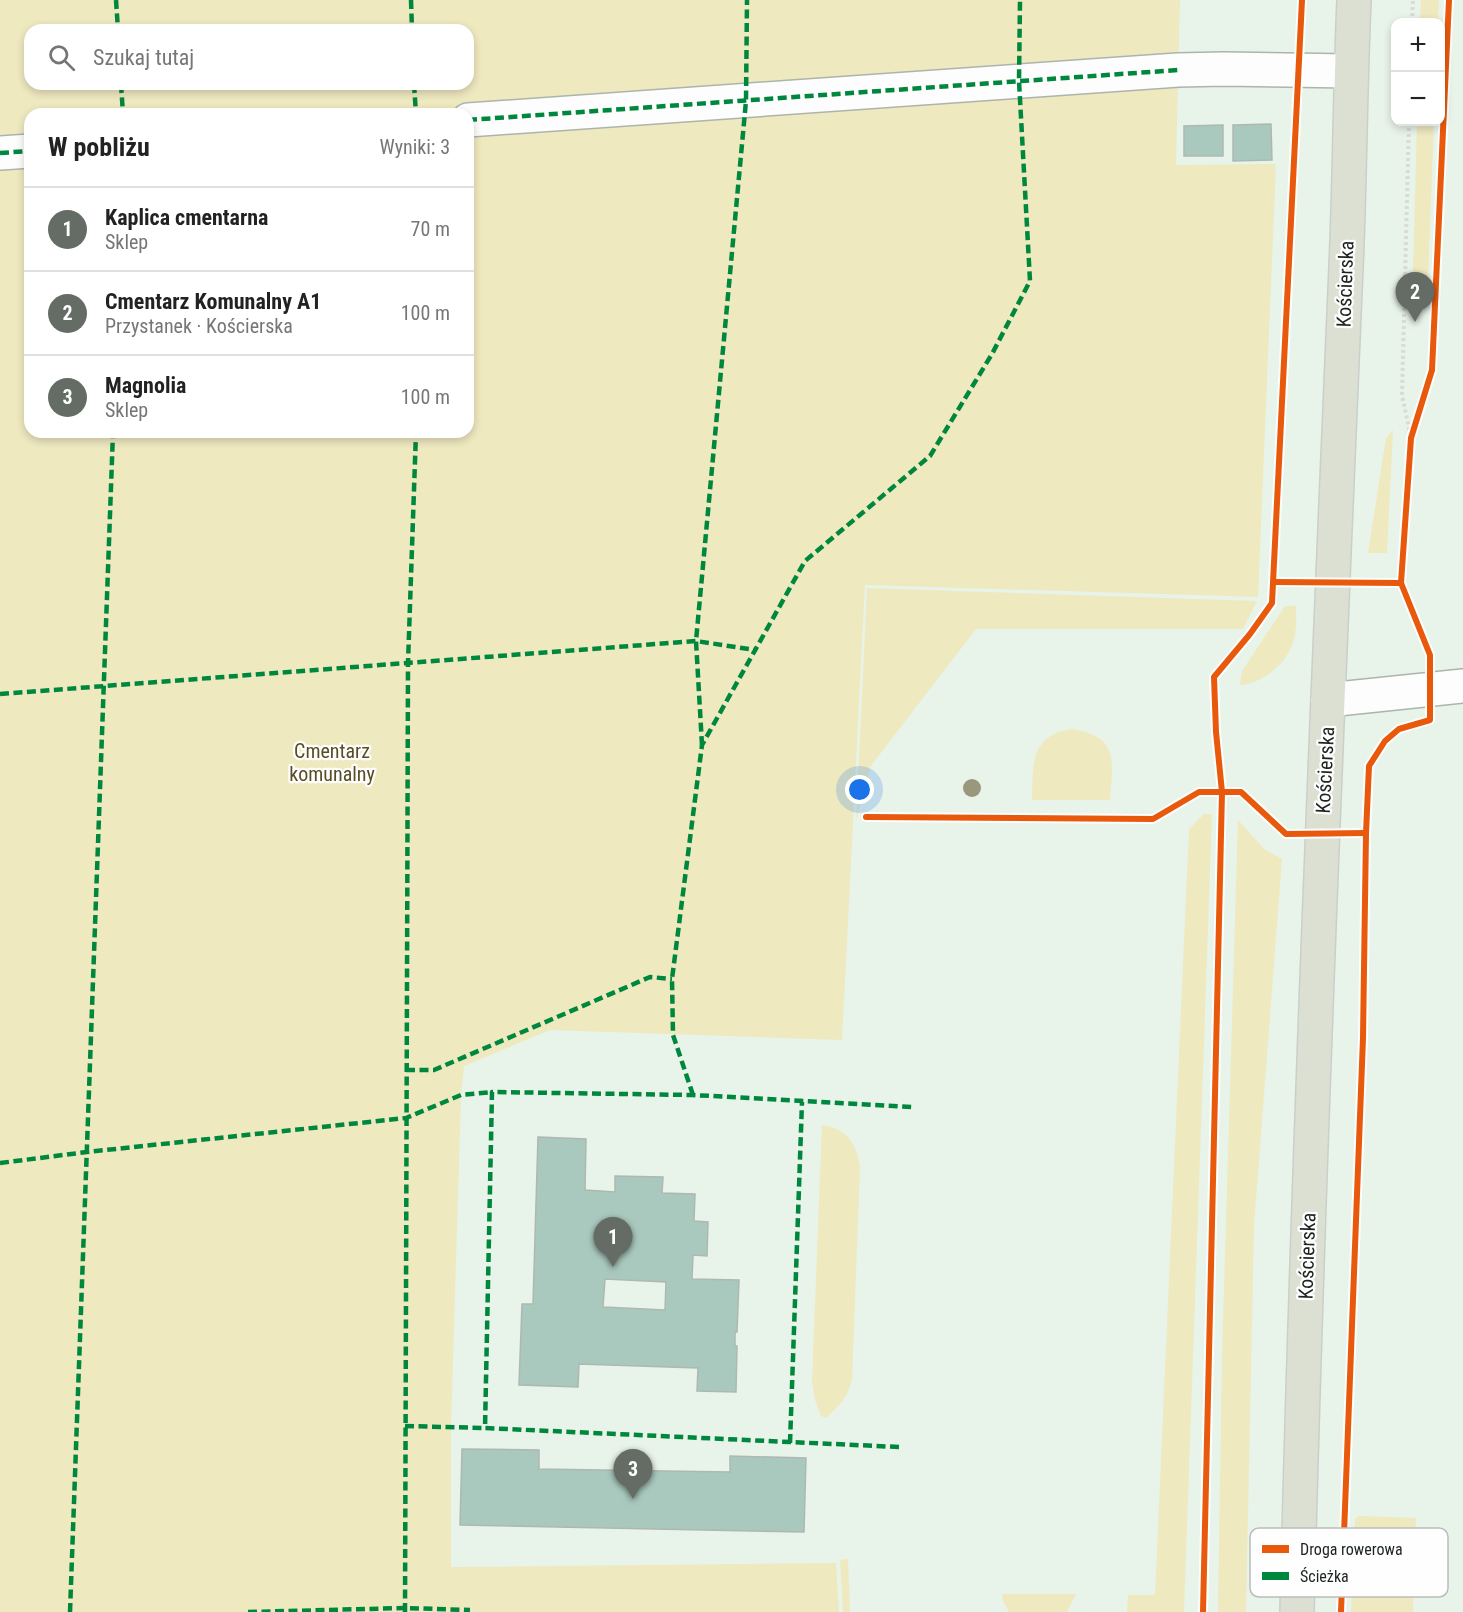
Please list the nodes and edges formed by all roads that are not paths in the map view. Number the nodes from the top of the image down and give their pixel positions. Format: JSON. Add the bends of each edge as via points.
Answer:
{"nodes":[{"id":1,"x":1354,"y":0,"type":"edge"},
{"id":2,"x":1351,"y":71,"type":"junction"},
{"id":3,"x":474,"y":120,"type":"edge"},
{"id":4,"x":24,"y":151,"type":"edge"},
{"id":5,"x":0,"y":153,"type":"edge"},
{"id":6,"x":1463,"y":686,"type":"edge"},
{"id":7,"x":1328,"y":700,"type":"junction"},
{"id":8,"x":1299,"y":1528,"type":"edge"},
{"id":9,"x":1297,"y":1597,"type":"edge"},
{"id":10,"x":1297,"y":1612,"type":"edge"}],
"edges":[{"from":1,"to":2,"type":"main road","name":"Kościerska"},
{"from":2,"to":3,"type":"street","via":[[1178,70]]},
{"from":2,"to":7,"type":"main road","name":"Kościerska"},
{"from":4,"to":5,"type":"street"},
{"from":6,"to":7,"type":"street"},
{"from":7,"to":8,"type":"main road","name":"Kościerska"},
{"from":9,"to":10,"type":"main road","name":"Kościerska"}]}
